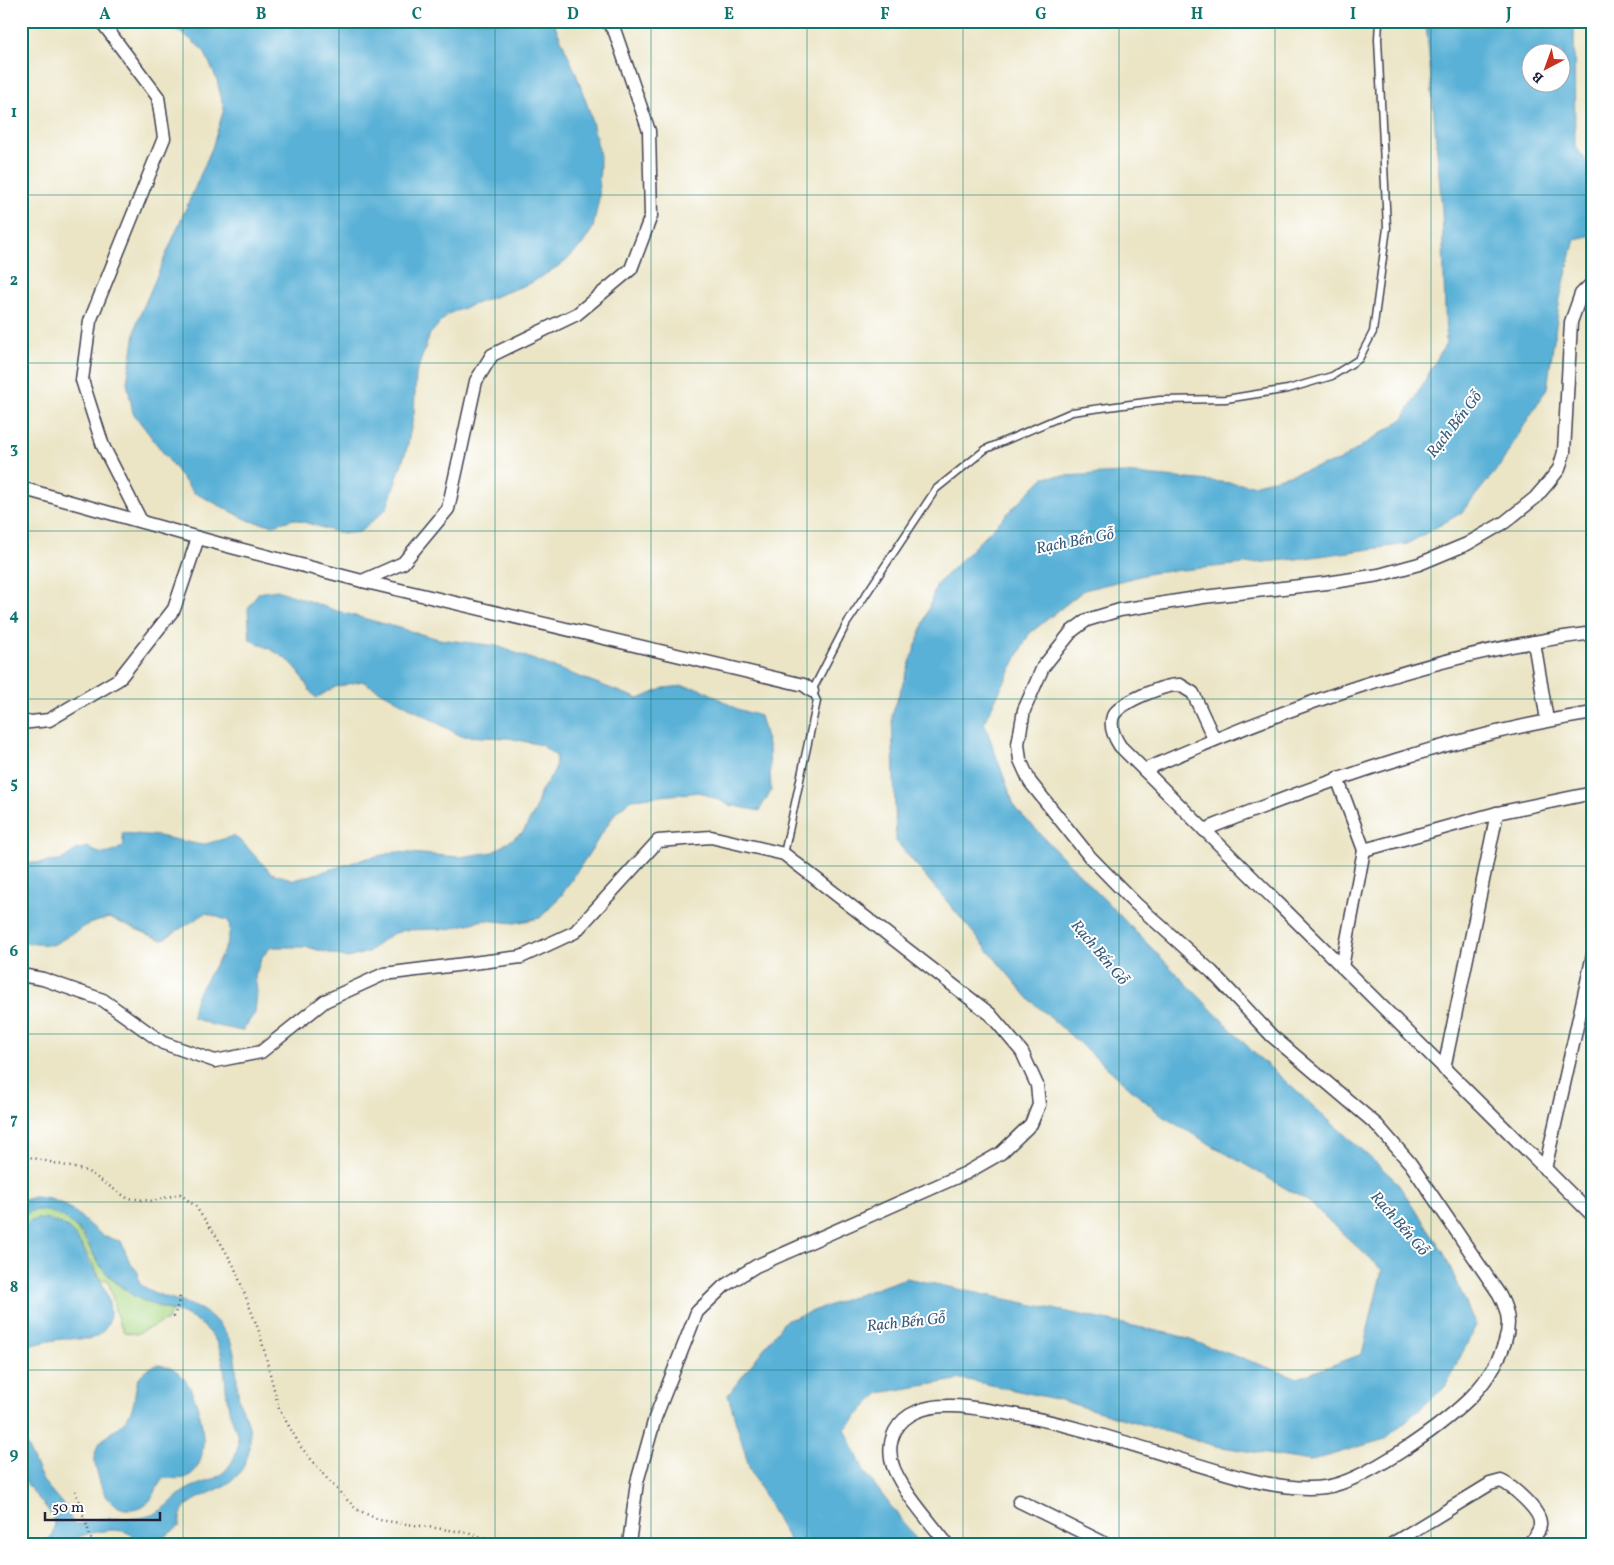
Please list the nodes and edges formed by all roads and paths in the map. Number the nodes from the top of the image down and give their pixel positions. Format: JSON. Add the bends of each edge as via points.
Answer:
{"nodes":[{"id":1,"x":101,"y":21,"type":"edge"},
{"id":2,"x":607,"y":21,"type":"edge"},
{"id":3,"x":1379,"y":21,"type":"edge"},
{"id":4,"x":1593,"y":282,"type":"edge"},
{"id":5,"x":21,"y":488,"type":"edge"},
{"id":6,"x":141,"y":521,"type":"junction"},
{"id":7,"x":198,"y":538,"type":"junction"},
{"id":8,"x":362,"y":581,"type":"junction"},
{"id":9,"x":1593,"y":633,"type":"edge"},
{"id":10,"x":1534,"y":642,"type":"junction"},
{"id":11,"x":812,"y":691,"type":"junction"},
{"id":12,"x":1593,"y":714,"type":"edge"},
{"id":13,"x":1547,"y":720,"type":"junction"},
{"id":14,"x":21,"y":723,"type":"edge"},
{"id":15,"x":1214,"y":739,"type":"junction"},
{"id":16,"x":1144,"y":770,"type":"junction"},
{"id":17,"x":1337,"y":778,"type":"junction"},
{"id":18,"x":1593,"y":793,"type":"edge"},
{"id":19,"x":1497,"y":812,"type":"junction"},
{"id":20,"x":1204,"y":830,"type":"junction"},
{"id":21,"x":1364,"y":850,"type":"junction"},
{"id":22,"x":784,"y":854,"type":"junction"},
{"id":23,"x":1593,"y":954,"type":"edge"},
{"id":24,"x":1342,"y":967,"type":"junction"},
{"id":25,"x":21,"y":975,"type":"edge"},
{"id":26,"x":1444,"y":1068,"type":"junction"},
{"id":27,"x":21,"y":1155,"type":"edge"},
{"id":28,"x":1545,"y":1169,"type":"junction"},
{"id":29,"x":1593,"y":1216,"type":"edge"},
{"id":30,"x":181,"y":1293,"type":"dead end"},
{"id":31,"x":174,"y":1317,"type":"dead end"},
{"id":32,"x":75,"y":1490,"type":"dead end"},
{"id":33,"x":1019,"y":1501,"type":"dead end"},
{"id":34,"x":93,"y":1544,"type":"edge"},
{"id":35,"x":502,"y":1544,"type":"edge"},
{"id":36,"x":629,"y":1544,"type":"edge"},
{"id":37,"x":947,"y":1544,"type":"edge"},
{"id":38,"x":1106,"y":1544,"type":"edge"},
{"id":39,"x":1392,"y":1544,"type":"edge"},
{"id":40,"x":1529,"y":1544,"type":"edge"}],
"edges":[{"from":1,"to":6,"type":"street","via":[[158,97],[164,138],[90,321],[82,380],[103,446]]},
{"from":2,"to":8,"type":"street","via":[[615,32],[649,131],[651,216],[631,269],[577,314],[492,355],[476,381],[448,509],[403,563]]},
{"from":3,"to":11,"type":"lane","via":[[1387,228],[1373,332],[1358,359],[1332,376],[1288,389],[1226,399],[1160,400],[1072,412],[986,449],[936,489],[847,623]]},
{"from":4,"to":37,"type":"street","via":[[1581,294],[1571,322],[1564,452],[1559,469],[1536,498],[1505,522],[1442,556],[1379,575],[1202,597],[1120,610],[1088,620],[1072,631],[1042,667],[1020,726],[1020,760],[1030,782],[1090,857],[1135,903],[1212,972],[1272,1036],[1377,1125],[1410,1163],[1506,1309],[1508,1324],[1494,1366],[1459,1409],[1372,1470],[1350,1481],[1327,1487],[1304,1488],[1245,1479],[1038,1418],[958,1406],[921,1410],[898,1425],[890,1451],[894,1468],[905,1487]]},
{"from":5,"to":6,"type":"street"},
{"from":6,"to":7,"type":"street"},
{"from":7,"to":8,"type":"street"},
{"from":7,"to":14,"type":"street","via":[[174,609],[118,679],[50,720]]},
{"from":8,"to":11,"type":"street","via":[[804,685]]},
{"from":9,"to":10,"type":"street"},
{"from":10,"to":13,"type":"street"},
{"from":10,"to":15,"type":"street","via":[[1391,676]]},
{"from":11,"to":22,"type":"lane","via":[[816,701]]},
{"from":12,"to":13,"type":"street"},
{"from":13,"to":17,"type":"street"},
{"from":15,"to":16,"type":"street"},
{"from":15,"to":16,"type":"street","via":[[1193,693],[1180,685],[1164,686],[1119,708],[1114,716],[1114,736]]},
{"from":16,"to":20,"type":"street"},
{"from":17,"to":20,"type":"street"},
{"from":17,"to":21,"type":"street"},
{"from":18,"to":19,"type":"street"},
{"from":19,"to":21,"type":"street"},
{"from":19,"to":26,"type":"street"},
{"from":20,"to":24,"type":"street"},
{"from":21,"to":24,"type":"street"},
{"from":22,"to":25,"type":"street","via":[[711,837],[658,841],[575,932],[521,956],[384,974],[325,1001],[261,1052],[215,1061],[163,1043],[103,1000],[43,979]]},
{"from":22,"to":36,"type":"street","via":[[990,1014],[1022,1052],[1037,1085],[1039,1105],[1031,1124],[1001,1152],[966,1173],[756,1266],[724,1286],[697,1312],[655,1418],[637,1482]]},
{"from":23,"to":28,"type":"street"},
{"from":24,"to":26,"type":"street"},
{"from":26,"to":28,"type":"street"},
{"from":27,"to":35,"type":"path","via":[[87,1171],[127,1198],[153,1201],[180,1194],[195,1206],[234,1266],[260,1334],[279,1409],[300,1447],[329,1481],[356,1509],[379,1520],[470,1533]]},
{"from":28,"to":29,"type":"street"},
{"from":30,"to":31,"type":"path"},
{"from":32,"to":34,"type":"path"},
{"from":33,"to":38,"type":"street"},
{"from":39,"to":40,"type":"street","via":[[1501,1480],[1512,1487],[1539,1517],[1540,1528]]}]}
